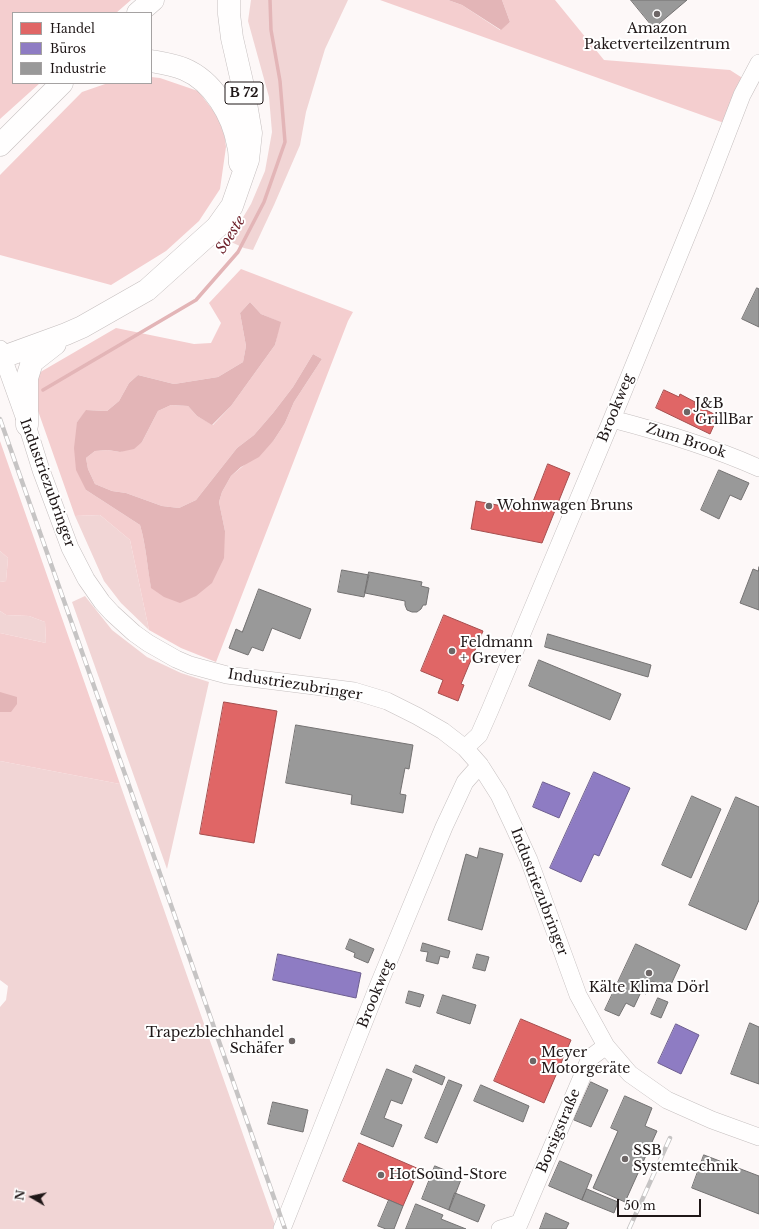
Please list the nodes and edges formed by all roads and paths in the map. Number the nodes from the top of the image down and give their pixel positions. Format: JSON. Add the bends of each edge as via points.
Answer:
{"nodes":[{"id":1,"x":142,"y":0,"type":"edge"},
{"id":2,"x":153,"y":0,"type":"edge"},
{"id":3,"x":230,"y":0,"type":"edge"},
{"id":4,"x":137,"y":12,"type":"edge"},
{"id":5,"x":138,"y":12,"type":"edge"},
{"id":6,"x":152,"y":62,"type":"edge"},
{"id":7,"x":759,"y":63,"type":"edge"},
{"id":8,"x":61,"y":84,"type":"edge"},
{"id":9,"x":77,"y":84,"type":"edge"},
{"id":10,"x":44,"y":100,"type":"junction"},
{"id":11,"x":0,"y":144,"type":"edge"},
{"id":12,"x":240,"y":184,"type":"junction"},
{"id":13,"x":66,"y":334,"type":"junction"},
{"id":14,"x":1,"y":353,"type":"edge"},
{"id":15,"x":612,"y":419,"type":"junction"},
{"id":16,"x":27,"y":425,"type":"junction"},
{"id":17,"x":759,"y":468,"type":"edge"},
{"id":18,"x":465,"y":748,"type":"junction"},
{"id":19,"x":480,"y":765,"type":"junction"},
{"id":20,"x":606,"y":1046,"type":"junction"},
{"id":21,"x":759,"y":1137,"type":"edge"},
{"id":22,"x":518,"y":1226,"type":"edge"},
{"id":23,"x":282,"y":1229,"type":"edge"},
{"id":24,"x":500,"y":1229,"type":"edge"}],
"edges":[{"from":1,"to":4,"type":"highway"},
{"from":2,"to":5,"type":"highway"},
{"from":3,"to":12,"type":"highway","number":"B 72","via":[[232,38],[251,132],[248,160]]},
{"from":6,"to":12,"type":"highway","via":[[185,69],[203,81],[219,98],[230,117],[238,144]]},
{"from":7,"to":15,"type":"street","name":"Brookweg","via":[[742,95]]},
{"from":8,"to":10,"type":"highway"},
{"from":9,"to":10,"type":"highway","via":[[63,95]]},
{"from":10,"to":11,"type":"highway"},
{"from":12,"to":13,"type":"highway","via":[[232,206],[217,227],[147,290]]},
{"from":13,"to":14,"type":"highway"},
{"from":13,"to":16,"type":"highway","via":[[32,362],[27,378]]},
{"from":14,"to":16,"type":"street","name":"Industriezubringer"},
{"from":15,"to":17,"type":"street","name":"Zum Brook","via":[[674,436]]},
{"from":15,"to":18,"type":"street","name":"Brookweg","via":[[488,717],[479,735]]},
{"from":16,"to":18,"type":"street","name":"Industriezubringer","via":[[40,470],[78,566],[102,602],[134,634],[176,659],[208,671],[354,691],[387,701],[443,731]]},
{"from":18,"to":19,"type":"street","name":"Industriezubringer"},
{"from":19,"to":20,"type":"street","name":"Industriezubringer","via":[[499,795],[529,860],[578,996]]},
{"from":19,"to":23,"type":"street","name":"Brookweg","via":[[465,782],[444,827]]},
{"from":20,"to":21,"type":"street","name":"Industriezubringer","via":[[630,1074],[667,1100]]},
{"from":20,"to":22,"type":"street","name":"Borsigstraße","via":[[590,1058]]},
{"from":22,"to":24,"type":"street","name":"Borsigstraße"}]}
